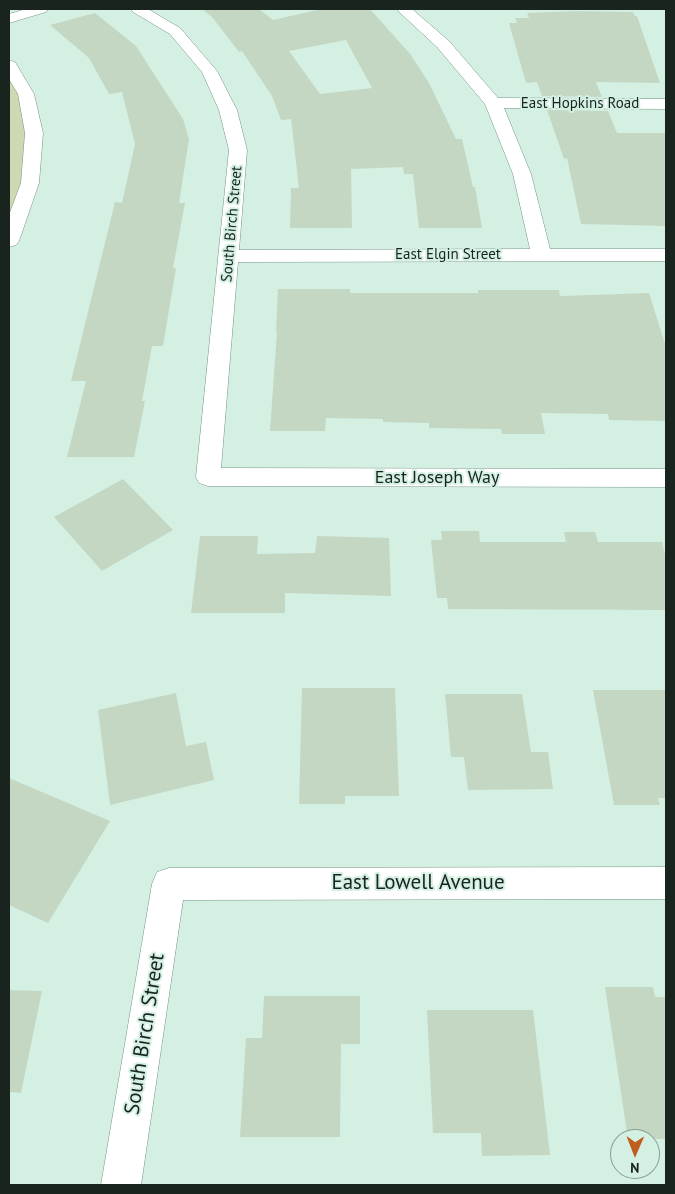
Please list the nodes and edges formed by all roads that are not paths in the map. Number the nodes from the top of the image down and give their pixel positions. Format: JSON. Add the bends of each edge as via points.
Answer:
{"nodes":[{"id":1,"x":41,"y":9,"type":"edge"},
{"id":2,"x":138,"y":9,"type":"edge"},
{"id":3,"x":413,"y":11,"type":"edge"},
{"id":4,"x":9,"y":19,"type":"edge"},
{"id":5,"x":9,"y":65,"type":"edge"},
{"id":6,"x":493,"y":103,"type":"junction"},
{"id":7,"x":666,"y":104,"type":"edge"},
{"id":8,"x":9,"y":242,"type":"edge"},
{"id":9,"x":540,"y":255,"type":"junction"},
{"id":10,"x":666,"y":255,"type":"edge"},
{"id":11,"x":230,"y":256,"type":"junction"},
{"id":12,"x":208,"y":477,"type":"joint"},
{"id":13,"x":666,"y":478,"type":"edge"},
{"id":14,"x":666,"y":883,"type":"edge"},
{"id":15,"x":169,"y":884,"type":"joint"},
{"id":16,"x":121,"y":1185,"type":"edge"}],
"edges":[{"from":1,"to":4,"type":"street"},
{"from":2,"to":11,"type":"street","name":"South Birch Street","via":[[175,31],[210,71],[228,110],[238,150]]},
{"from":3,"to":6,"type":"street"},
{"from":5,"to":8,"type":"street","via":[[26,94],[34,133],[30,183]]},
{"from":6,"to":7,"type":"street","name":"East Hopkins Road"},
{"from":6,"to":9,"type":"street","via":[[522,174]]},
{"from":9,"to":10,"type":"street","name":"East Elgin Street"},
{"from":9,"to":11,"type":"street","name":"East Elgin Street"},
{"from":11,"to":12,"type":"street","name":"South Birch Street"},
{"from":12,"to":13,"type":"street","name":"East Joseph Way"},
{"from":14,"to":15,"type":"street","name":"East Lowell Avenue"},
{"from":15,"to":16,"type":"street","name":"South Birch Street"}]}
